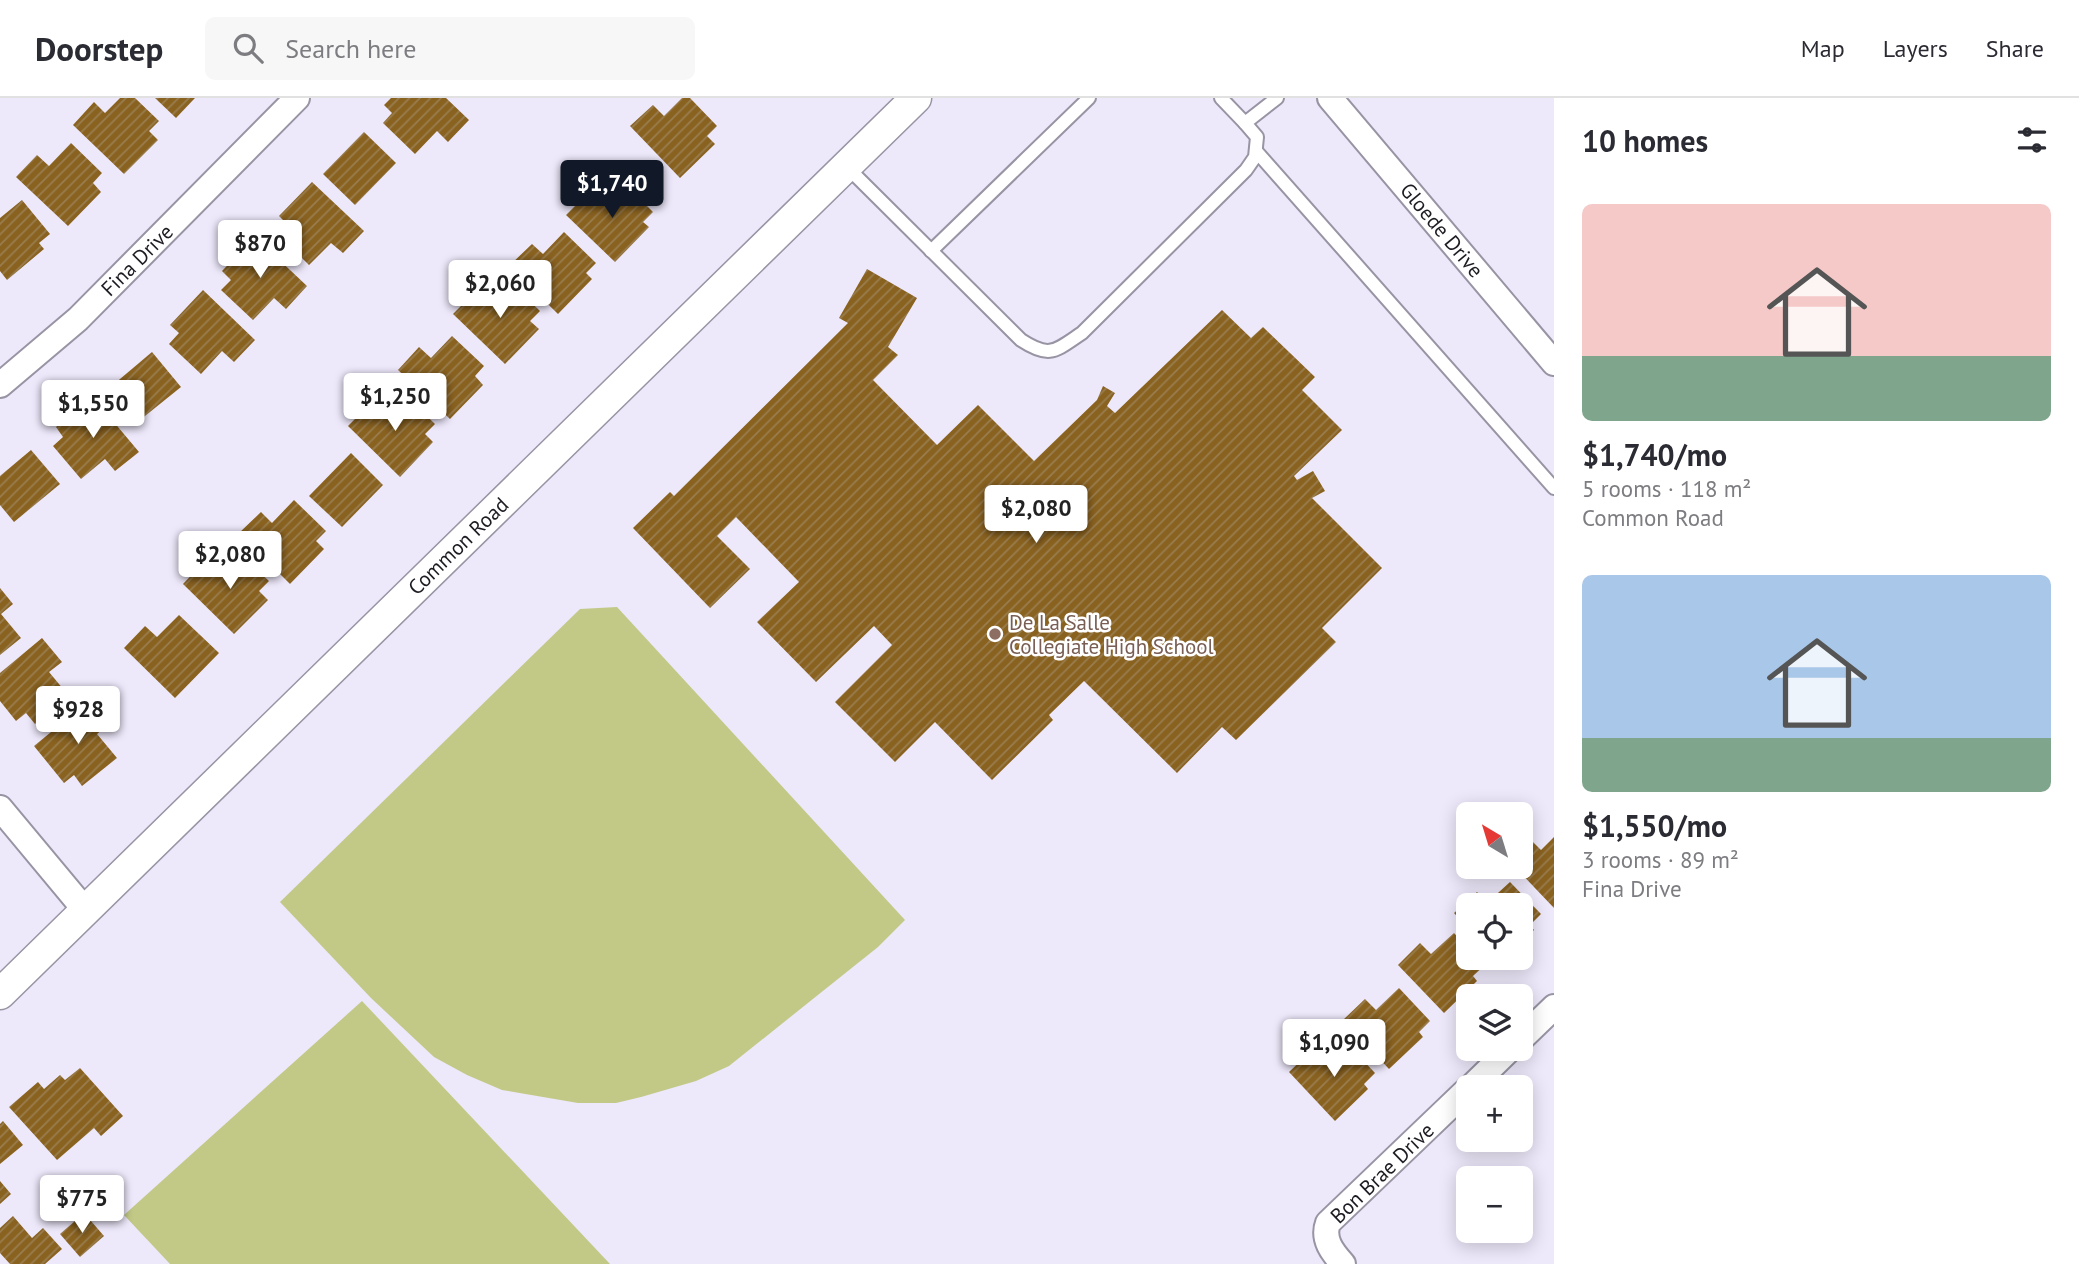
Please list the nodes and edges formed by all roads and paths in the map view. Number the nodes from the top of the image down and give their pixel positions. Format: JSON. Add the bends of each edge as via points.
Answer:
{"nodes":[{"id":1,"x":297,"y":98,"type":"edge"},
{"id":2,"x":916,"y":98,"type":"edge"},
{"id":3,"x":1089,"y":98,"type":"edge"},
{"id":4,"x":1221,"y":98,"type":"edge"},
{"id":5,"x":1277,"y":98,"type":"edge"},
{"id":6,"x":1330,"y":98,"type":"edge"},
{"id":7,"x":1245,"y":123,"type":"junction"},
{"id":8,"x":1256,"y":151,"type":"junction"},
{"id":9,"x":847,"y":167,"type":"junction"},
{"id":10,"x":931,"y":251,"type":"junction"},
{"id":11,"x":1554,"y":363,"type":"edge"},
{"id":12,"x":0,"y":385,"type":"edge"},
{"id":13,"x":1554,"y":488,"type":"edge"},
{"id":14,"x":0,"y":808,"type":"edge"},
{"id":15,"x":85,"y":910,"type":"junction"},
{"id":16,"x":0,"y":994,"type":"edge"},
{"id":17,"x":1554,"y":1007,"type":"edge"},
{"id":18,"x":1533,"y":1027,"type":"edge"},
{"id":19,"x":1498,"y":1061,"type":"edge"},
{"id":20,"x":1483,"y":1075,"type":"edge"},
{"id":21,"x":1456,"y":1101,"type":"edge"},
{"id":22,"x":1343,"y":1264,"type":"edge"}],
"edges":[{"from":1,"to":12,"type":"street","name":"Fina Drive","via":[[78,319]]},
{"from":2,"to":9,"type":"street","name":"Common Road"},
{"from":3,"to":10,"type":"lane"},
{"from":4,"to":7,"type":"lane"},
{"from":5,"to":7,"type":"lane"},
{"from":6,"to":11,"type":"street","name":"Gloede Drive"},
{"from":7,"to":8,"type":"lane","via":[[1256,137]]},
{"from":8,"to":10,"type":"lane","via":[[1246,170],[1082,333],[1057,350],[1038,351],[1021,340]]},
{"from":8,"to":13,"type":"lane"},
{"from":9,"to":10,"type":"lane"},
{"from":9,"to":15,"type":"street","name":"Common Road"},
{"from":14,"to":15,"type":"street"},
{"from":15,"to":16,"type":"street","name":"Common Road"},
{"from":17,"to":18,"type":"street"},
{"from":19,"to":20,"type":"street","name":"Bon Brae Drive"},
{"from":21,"to":22,"type":"street","name":"Bon Brae Drive","via":[[1328,1223],[1326,1239]]}]}
